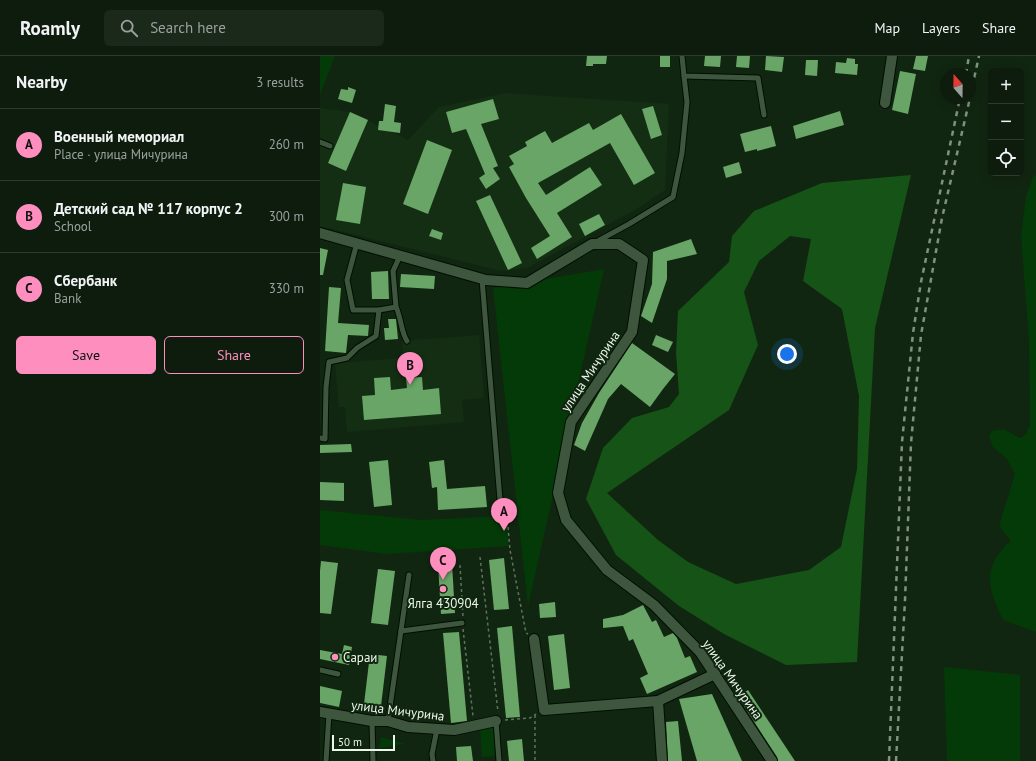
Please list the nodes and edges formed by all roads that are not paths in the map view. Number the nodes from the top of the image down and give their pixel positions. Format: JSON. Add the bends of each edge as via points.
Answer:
{"nodes":[{"id":1,"x":682,"y":56,"type":"edge"},
{"id":2,"x":892,"y":56,"type":"edge"},
{"id":3,"x":684,"y":76,"type":"junction"},
{"id":4,"x":885,"y":103,"type":"dead end"},
{"id":5,"x":764,"y":115,"type":"dead end"},
{"id":6,"x":320,"y":142,"type":"edge"},
{"id":7,"x":330,"y":146,"type":"dead end"},
{"id":8,"x":320,"y":232,"type":"edge"},
{"id":9,"x":357,"y":243,"type":"junction"},
{"id":10,"x":592,"y":244,"type":"junction"},
{"id":11,"x":401,"y":255,"type":"junction"},
{"id":12,"x":482,"y":279,"type":"junction"},
{"id":13,"x":396,"y":307,"type":"junction"},
{"id":14,"x":378,"y":310,"type":"junction"},
{"id":15,"x":408,"y":341,"type":"dead end"},
{"id":16,"x":320,"y":438,"type":"edge"},
{"id":17,"x":501,"y":512,"type":"dead end"},
{"id":18,"x":409,"y":575,"type":"dead end"},
{"id":19,"x":462,"y":623,"type":"road end"},
{"id":20,"x":401,"y":631,"type":"junction"},
{"id":21,"x":534,"y":639,"type":"dead end"},
{"id":22,"x":320,"y":670,"type":"edge"},
{"id":23,"x":338,"y":674,"type":"dead end"},
{"id":24,"x":715,"y":674,"type":"junction"},
{"id":25,"x":658,"y":701,"type":"junction"},
{"id":26,"x":324,"y":713,"type":"edge"},
{"id":27,"x":372,"y":721,"type":"junction"},
{"id":28,"x":388,"y":721,"type":"junction"},
{"id":29,"x":497,"y":721,"type":"joint"},
{"id":30,"x":437,"y":729,"type":"junction"},
{"id":31,"x":326,"y":761,"type":"edge"},
{"id":32,"x":373,"y":761,"type":"edge"},
{"id":33,"x":432,"y":761,"type":"edge"},
{"id":34,"x":499,"y":761,"type":"edge"},
{"id":35,"x":662,"y":761,"type":"edge"},
{"id":36,"x":772,"y":761,"type":"edge"}],
"edges":[{"from":1,"to":3,"type":"lane"},
{"from":2,"to":4,"type":"street"},
{"from":3,"to":5,"type":"lane","via":[[758,78]]},
{"from":3,"to":10,"type":"lane","via":[[687,102],[682,153],[673,197]]},
{"from":6,"to":7,"type":"lane"},
{"from":8,"to":9,"type":"street"},
{"from":9,"to":11,"type":"street"},
{"from":9,"to":14,"type":"lane","via":[[347,280],[353,310]]},
{"from":10,"to":12,"type":"street","via":[[527,283]]},
{"from":10,"to":24,"type":"street","name":"улица Мичурина","via":[[619,244],[642,260],[632,332],[571,422],[558,492],[566,520],[606,570],[654,605],[700,652]]},
{"from":11,"to":12,"type":"street"},
{"from":11,"to":13,"type":"lane","via":[[393,271]]},
{"from":12,"to":17,"type":"lane"},
{"from":13,"to":14,"type":"lane"},
{"from":13,"to":15,"type":"lane"},
{"from":14,"to":16,"type":"lane","via":[[376,336],[347,358],[329,362],[325,439]]},
{"from":18,"to":20,"type":"lane"},
{"from":19,"to":20,"type":"lane"},
{"from":20,"to":28,"type":"lane"},
{"from":21,"to":25,"type":"street","via":[[539,712]]},
{"from":22,"to":23,"type":"lane"},
{"from":24,"to":25,"type":"street"},
{"from":24,"to":36,"type":"street","name":"улица Мичурина"},
{"from":25,"to":35,"type":"street"},
{"from":26,"to":27,"type":"street","name":"улица Мичурина"},
{"from":26,"to":31,"type":"lane"},
{"from":27,"to":28,"type":"street","name":"улица Мичурина"},
{"from":27,"to":32,"type":"lane"},
{"from":28,"to":30,"type":"street","name":"улица Мичурина","via":[[408,727]]},
{"from":29,"to":30,"type":"street","name":"улица Мичурина","via":[[454,730]]},
{"from":29,"to":34,"type":"lane"},
{"from":30,"to":33,"type":"lane"}]}
